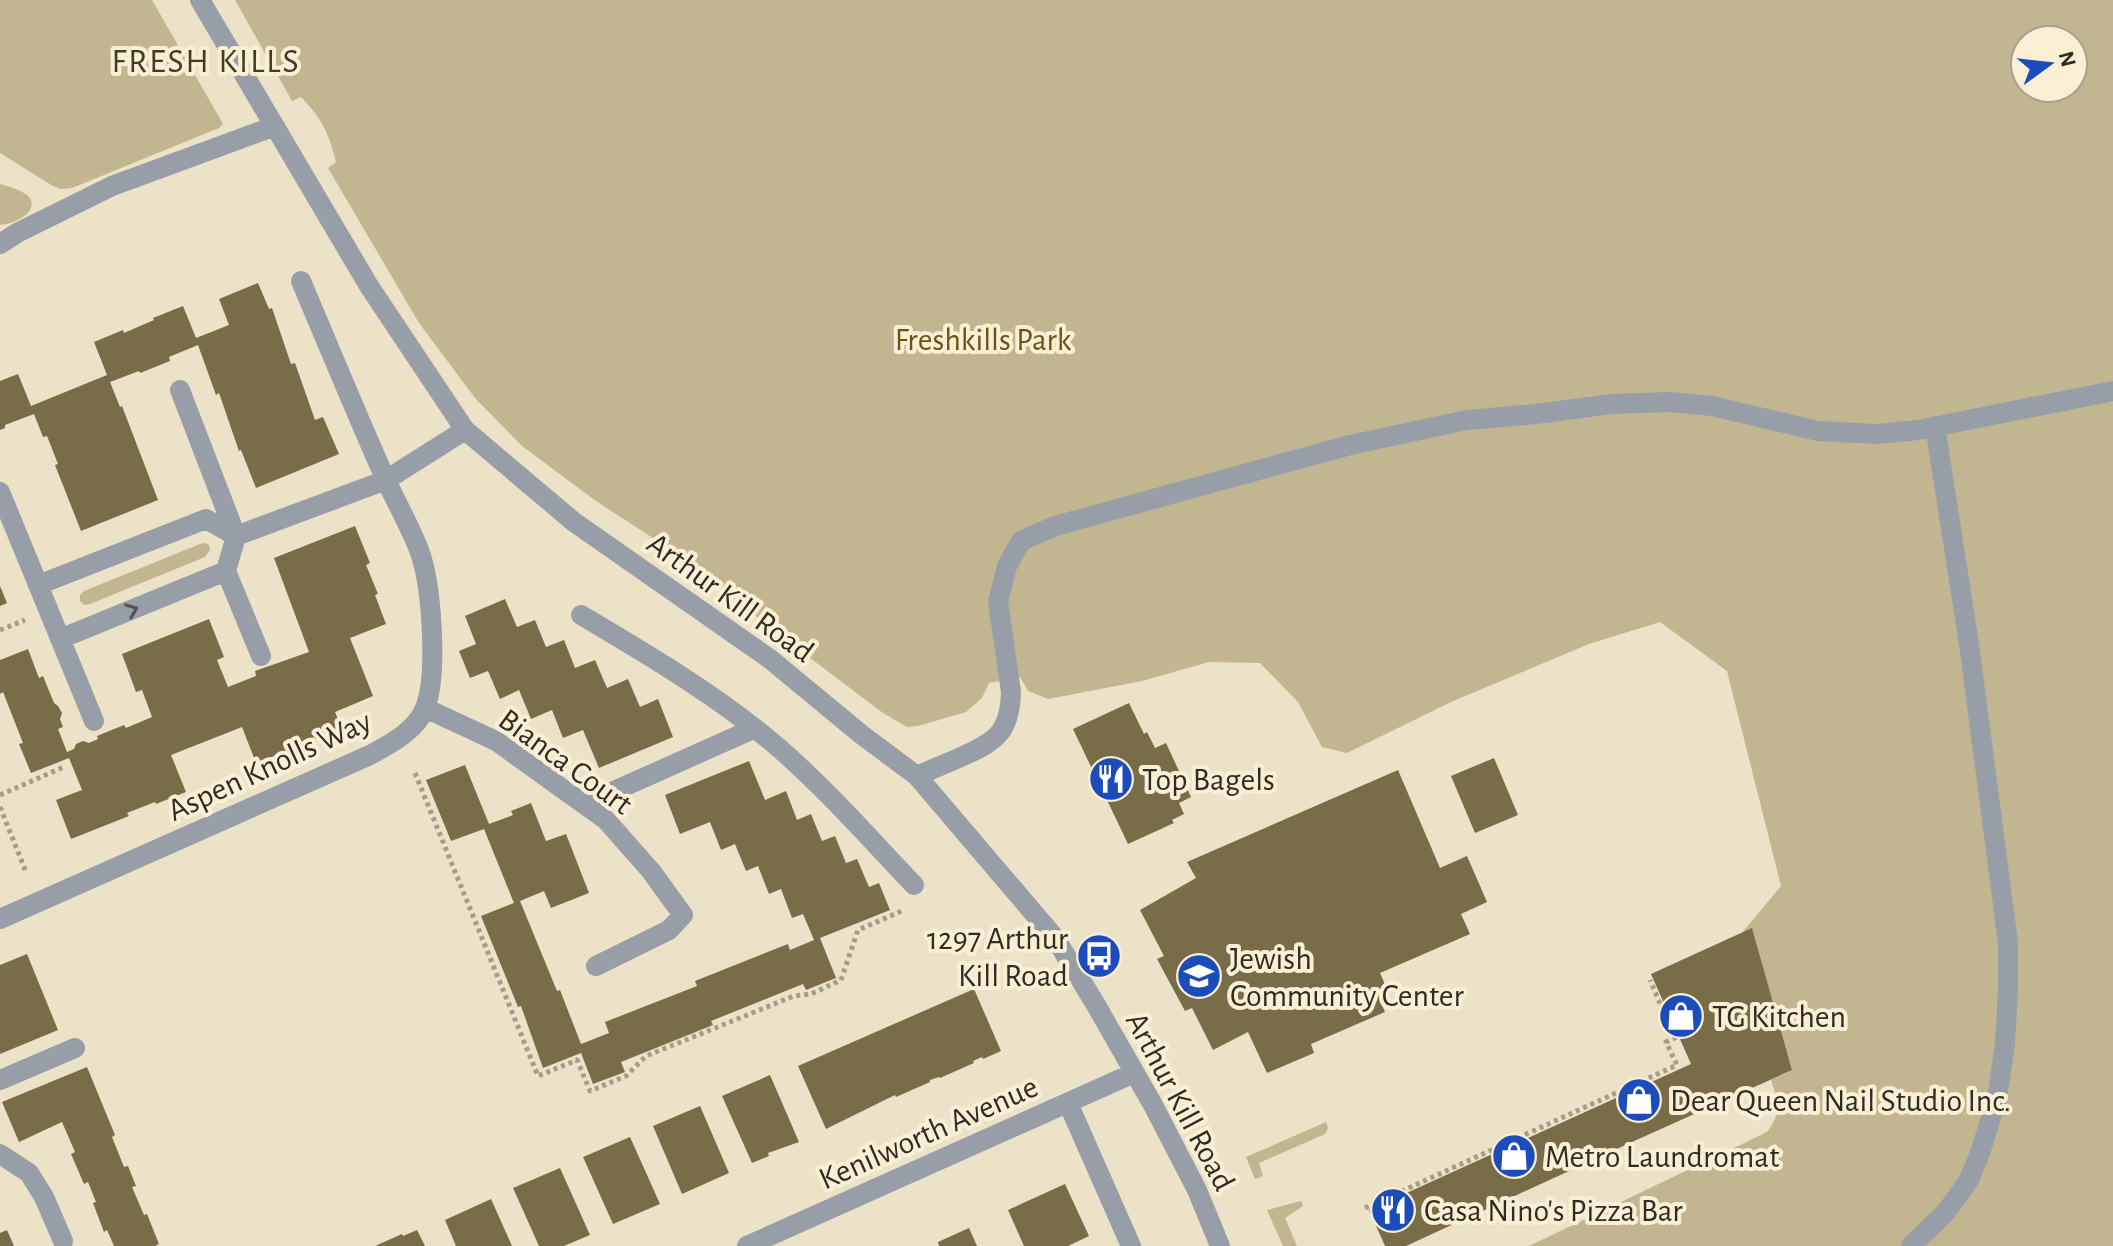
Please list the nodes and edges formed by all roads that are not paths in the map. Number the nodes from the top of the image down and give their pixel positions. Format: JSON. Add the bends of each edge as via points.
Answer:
{"nodes":[{"id":1,"x":200,"y":0,"type":"edge"},
{"id":2,"x":275,"y":126,"type":"junction"},
{"id":3,"x":0,"y":244,"type":"edge"},
{"id":4,"x":301,"y":281,"type":"dead end"},
{"id":5,"x":180,"y":390,"type":"dead end"},
{"id":6,"x":2113,"y":391,"type":"edge"},
{"id":7,"x":1935,"y":426,"type":"junction"},
{"id":8,"x":465,"y":430,"type":"junction"},
{"id":9,"x":386,"y":480,"type":"junction"},
{"id":10,"x":0,"y":492,"type":"edge"},
{"id":11,"x":236,"y":536,"type":"junction"},
{"id":12,"x":226,"y":571,"type":"junction"},
{"id":13,"x":38,"y":585,"type":"junction"},
{"id":14,"x":581,"y":615,"type":"dead end"},
{"id":15,"x":60,"y":639,"type":"junction"},
{"id":16,"x":261,"y":656,"type":"dead end"},
{"id":17,"x":425,"y":708,"type":"junction"},
{"id":18,"x":94,"y":721,"type":"dead end"},
{"id":19,"x":753,"y":729,"type":"junction"},
{"id":20,"x":917,"y":776,"type":"junction"},
{"id":21,"x":585,"y":804,"type":"junction"},
{"id":22,"x":914,"y":885,"type":"dead end"},
{"id":23,"x":0,"y":919,"type":"edge"},
{"id":24,"x":596,"y":966,"type":"dead end"},
{"id":25,"x":75,"y":1048,"type":"dead end"},
{"id":26,"x":1134,"y":1073,"type":"junction"},
{"id":27,"x":0,"y":1080,"type":"edge"},
{"id":28,"x":1068,"y":1103,"type":"junction"},
{"id":29,"x":0,"y":1154,"type":"edge"},
{"id":30,"x":63,"y":1241,"type":"dead end"},
{"id":31,"x":747,"y":1246,"type":"edge"},
{"id":32,"x":1131,"y":1246,"type":"edge"},
{"id":33,"x":1220,"y":1246,"type":"edge"},
{"id":34,"x":1911,"y":1246,"type":"edge"}],
"edges":[{"from":1,"to":2,"type":"street","name":"Arthur Kill Road"},
{"from":2,"to":3,"type":"street","via":[[112,186]]},
{"from":2,"to":8,"type":"street","name":"Arthur Kill Road","via":[[369,286]]},
{"from":4,"to":9,"type":"street"},
{"from":5,"to":11,"type":"street"},
{"from":6,"to":7,"type":"street"},
{"from":7,"to":20,"type":"street","via":[[1877,434],[1818,431],[1712,406],[1670,402],[1467,420],[1350,445],[1055,526],[1021,541],[1007,566],[998,602],[1011,692],[1003,728],[987,746]]},
{"from":7,"to":34,"type":"street","via":[[2006,928],[2008,991],[1997,1098],[1981,1150],[1969,1180],[1946,1212]]},
{"from":8,"to":9,"type":"street"},
{"from":8,"to":20,"type":"street","name":"Arthur Kill Road","via":[[574,522],[770,659]]},
{"from":9,"to":11,"type":"street"},
{"from":9,"to":17,"type":"street","via":[[420,551],[429,591],[432,654]]},
{"from":10,"to":13,"type":"street"},
{"from":11,"to":12,"type":"street"},
{"from":11,"to":13,"type":"street","via":[[206,519]]},
{"from":15,"to":12,"type":"street","one_way":true},
{"from":12,"to":16,"type":"street"},
{"from":13,"to":15,"type":"street"},
{"from":14,"to":19,"type":"street"},
{"from":15,"to":18,"type":"street"},
{"from":17,"to":21,"type":"street","name":"Bianca Court","via":[[496,741]]},
{"from":17,"to":23,"type":"street","name":"Aspen Knolls Way","via":[[413,726],[370,755]]},
{"from":19,"to":21,"type":"street"},
{"from":19,"to":22,"type":"street","via":[[831,797]]},
{"from":20,"to":26,"type":"street","name":"Arthur Kill Road","via":[[1055,938]]},
{"from":21,"to":24,"type":"street","name":"Bianca Court","via":[[606,820],[683,915],[669,930]]},
{"from":25,"to":27,"type":"street"},
{"from":26,"to":28,"type":"street","name":"Kenilworth Avenue"},
{"from":26,"to":33,"type":"street","name":"Arthur Kill Road","via":[[1197,1190]]},
{"from":28,"to":31,"type":"street","name":"Kenilworth Avenue"},
{"from":28,"to":32,"type":"street"},
{"from":29,"to":30,"type":"street","via":[[29,1173]]}]}
